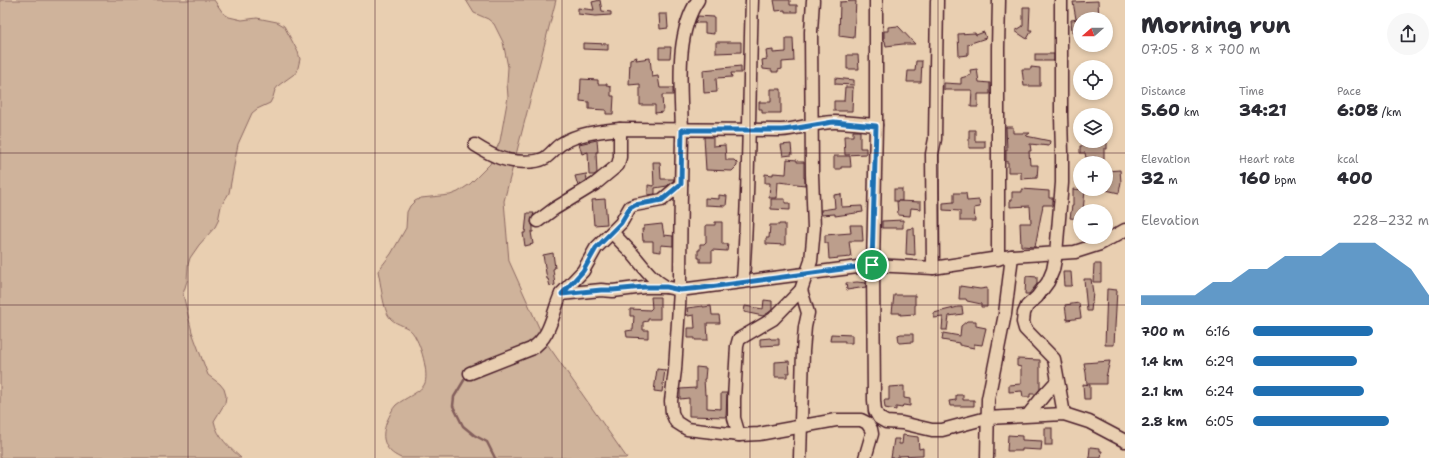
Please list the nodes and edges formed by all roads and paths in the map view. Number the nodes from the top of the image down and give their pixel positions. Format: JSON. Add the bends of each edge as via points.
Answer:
{"nodes":[{"id":1,"x":698,"y":0,"type":"edge"},
{"id":2,"x":752,"y":0,"type":"edge"},
{"id":3,"x":814,"y":0,"type":"edge"},
{"id":4,"x":876,"y":0,"type":"edge"},
{"id":5,"x":937,"y":0,"type":"edge"},
{"id":6,"x":999,"y":0,"type":"edge"},
{"id":7,"x":1061,"y":0,"type":"edge"},
{"id":8,"x":811,"y":125,"type":"junction"},
{"id":9,"x":876,"y":126,"type":"junction"},
{"id":10,"x":620,"y":130,"type":"junction"},
{"id":11,"x":682,"y":130,"type":"junction"},
{"id":12,"x":750,"y":130,"type":"junction"},
{"id":13,"x":475,"y":145,"type":"dead end"},
{"id":14,"x":681,"y":184,"type":"junction"},
{"id":15,"x":538,"y":221,"type":"dead end"},
{"id":16,"x":1125,"y":230,"type":"edge"},
{"id":17,"x":612,"y":232,"type":"junction"},
{"id":18,"x":1056,"y":254,"type":"junction"},
{"id":19,"x":1012,"y":256,"type":"junction"},
{"id":20,"x":998,"y":259,"type":"junction"},
{"id":21,"x":872,"y":265,"type":"junction"},
{"id":22,"x":933,"y":268,"type":"junction"},
{"id":23,"x":806,"y":274,"type":"junction"},
{"id":24,"x":743,"y":282,"type":"junction"},
{"id":25,"x":666,"y":287,"type":"junction"},
{"id":26,"x":680,"y":290,"type":"junction"},
{"id":27,"x":800,"y":290,"type":"junction"},
{"id":28,"x":562,"y":294,"type":"junction"},
{"id":29,"x":470,"y":373,"type":"dead end"},
{"id":30,"x":1058,"y":381,"type":"junction"},
{"id":31,"x":874,"y":400,"type":"junction"},
{"id":32,"x":1064,"y":414,"type":"junction"},
{"id":33,"x":1028,"y":415,"type":"junction"},
{"id":34,"x":987,"y":418,"type":"junction"},
{"id":35,"x":886,"y":422,"type":"junction"},
{"id":36,"x":867,"y":425,"type":"junction"},
{"id":37,"x":800,"y":426,"type":"junction"},
{"id":38,"x":739,"y":435,"type":"junction"},
{"id":39,"x":1125,"y":441,"type":"edge"},
{"id":40,"x":800,"y":458,"type":"edge"},
{"id":41,"x":865,"y":458,"type":"edge"},
{"id":42,"x":987,"y":458,"type":"edge"}],
"edges":[{"from":1,"to":11,"type":"street","via":[[690,16],[681,65]]},
{"from":2,"to":12,"type":"street"},
{"from":3,"to":8,"type":"street","via":[[811,32]]},
{"from":4,"to":9,"type":"street"},
{"from":5,"to":22,"type":"street","via":[[935,139],[932,154]]},
{"from":6,"to":20,"type":"street"},
{"from":7,"to":18,"type":"street","via":[[1062,153]]},
{"from":8,"to":9,"type":"street","via":[[834,122]]},
{"from":8,"to":12,"type":"street","via":[[796,129]]},
{"from":8,"to":23,"type":"street","via":[[814,228],[811,261]]},
{"from":9,"to":21,"type":"street"},
{"from":10,"to":11,"type":"street"},
{"from":10,"to":13,"type":"street","via":[[581,136],[562,144],[545,158],[531,162],[499,158]]},
{"from":10,"to":15,"type":"street","via":[[618,165],[595,184]]},
{"from":11,"to":12,"type":"street"},
{"from":11,"to":14,"type":"street"},
{"from":12,"to":24,"type":"street"},
{"from":14,"to":17,"type":"street","via":[[662,200],[632,206]]},
{"from":14,"to":26,"type":"street"},
{"from":16,"to":18,"type":"street","via":[[1089,248]]},
{"from":17,"to":25,"type":"street","via":[[650,276]]},
{"from":17,"to":28,"type":"street","via":[[596,248],[583,271]]},
{"from":18,"to":19,"type":"street"},
{"from":18,"to":30,"type":"street","via":[[1048,282],[1027,306],[1023,322],[1025,329],[1054,359]]},
{"from":19,"to":20,"type":"street"},
{"from":19,"to":34,"type":"street"},
{"from":20,"to":22,"type":"street"},
{"from":21,"to":22,"type":"street"},
{"from":21,"to":23,"type":"street"},
{"from":21,"to":31,"type":"street"},
{"from":23,"to":24,"type":"street"},
{"from":23,"to":27,"type":"street"},
{"from":24,"to":26,"type":"street"},
{"from":25,"to":26,"type":"street"},
{"from":25,"to":28,"type":"street"},
{"from":26,"to":38,"type":"street","via":[[672,413],[676,422],[687,429]]},
{"from":27,"to":37,"type":"street","via":[[808,313],[803,351]]},
{"from":27,"to":38,"type":"street","via":[[773,319],[739,339],[734,399],[734,418]]},
{"from":28,"to":29,"type":"street","via":[[550,326],[538,344]]},
{"from":30,"to":32,"type":"street"},
{"from":30,"to":33,"type":"street"},
{"from":31,"to":35,"type":"street","via":[[875,411],[879,418]]},
{"from":31,"to":36,"type":"street"},
{"from":32,"to":33,"type":"street"},
{"from":32,"to":39,"type":"street","via":[[1089,422]]},
{"from":33,"to":34,"type":"street"},
{"from":34,"to":35,"type":"street","via":[[942,430]]},
{"from":34,"to":42,"type":"street"},
{"from":35,"to":36,"type":"street"},
{"from":36,"to":37,"type":"street","via":[[861,420],[836,420]]},
{"from":36,"to":41,"type":"street","via":[[872,434]]},
{"from":37,"to":38,"type":"street"},
{"from":37,"to":40,"type":"street"}]}
